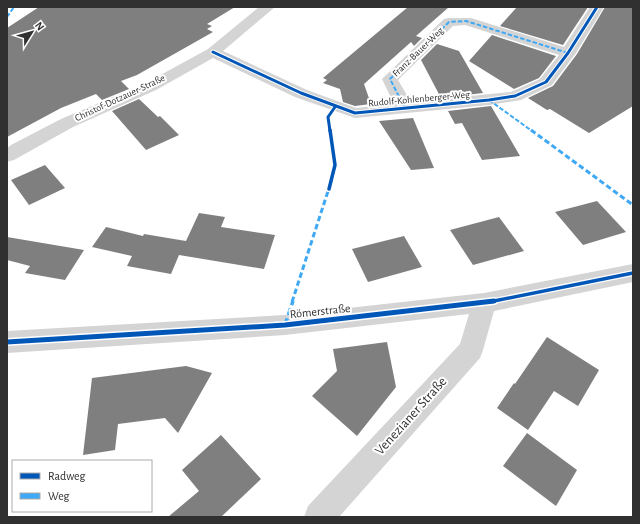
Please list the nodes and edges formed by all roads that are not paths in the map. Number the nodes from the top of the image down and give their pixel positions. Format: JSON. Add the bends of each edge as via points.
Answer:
{"nodes":[{"id":1,"x":268,"y":7,"type":"edge"},
{"id":2,"x":597,"y":7,"type":"edge"},
{"id":3,"x":213,"y":52,"type":"junction"},
{"id":4,"x":568,"y":53,"type":"junction"},
{"id":5,"x":405,"y":108,"type":"junction"},
{"id":6,"x":7,"y":156,"type":"edge"},
{"id":7,"x":633,"y":273,"type":"edge"},
{"id":8,"x":484,"y":303,"type":"junction"},
{"id":9,"x":7,"y":342,"type":"edge"},
{"id":10,"x":319,"y":517,"type":"edge"}],
"edges":[{"from":1,"to":3,"type":"street","name":"Christof-Dotzauer-Straße"},
{"from":2,"to":4,"type":"street","name":"Rudolf-Kohlenberger-Weg"},
{"from":3,"to":5,"type":"street","name":"Rudolf-Kohlenberger-Weg","via":[[269,79],[355,113]]},
{"from":3,"to":6,"type":"street","name":"Christof-Dotzauer-Straße","via":[[150,87],[67,123]]},
{"from":4,"to":5,"type":"street","name":"Rudolf-Kohlenberger-Weg","via":[[546,82],[515,96]]},
{"from":4,"to":5,"type":"street","name":"Franz-Bauer-Weg","via":[[466,21],[449,22],[390,79]]},
{"from":7,"to":8,"type":"street","name":"Römerstraße"},
{"from":8,"to":9,"type":"street","name":"Römerstraße","via":[[285,325]]},
{"from":8,"to":10,"type":"street","name":"Venezianer Straße","via":[[471,350]]}]}
